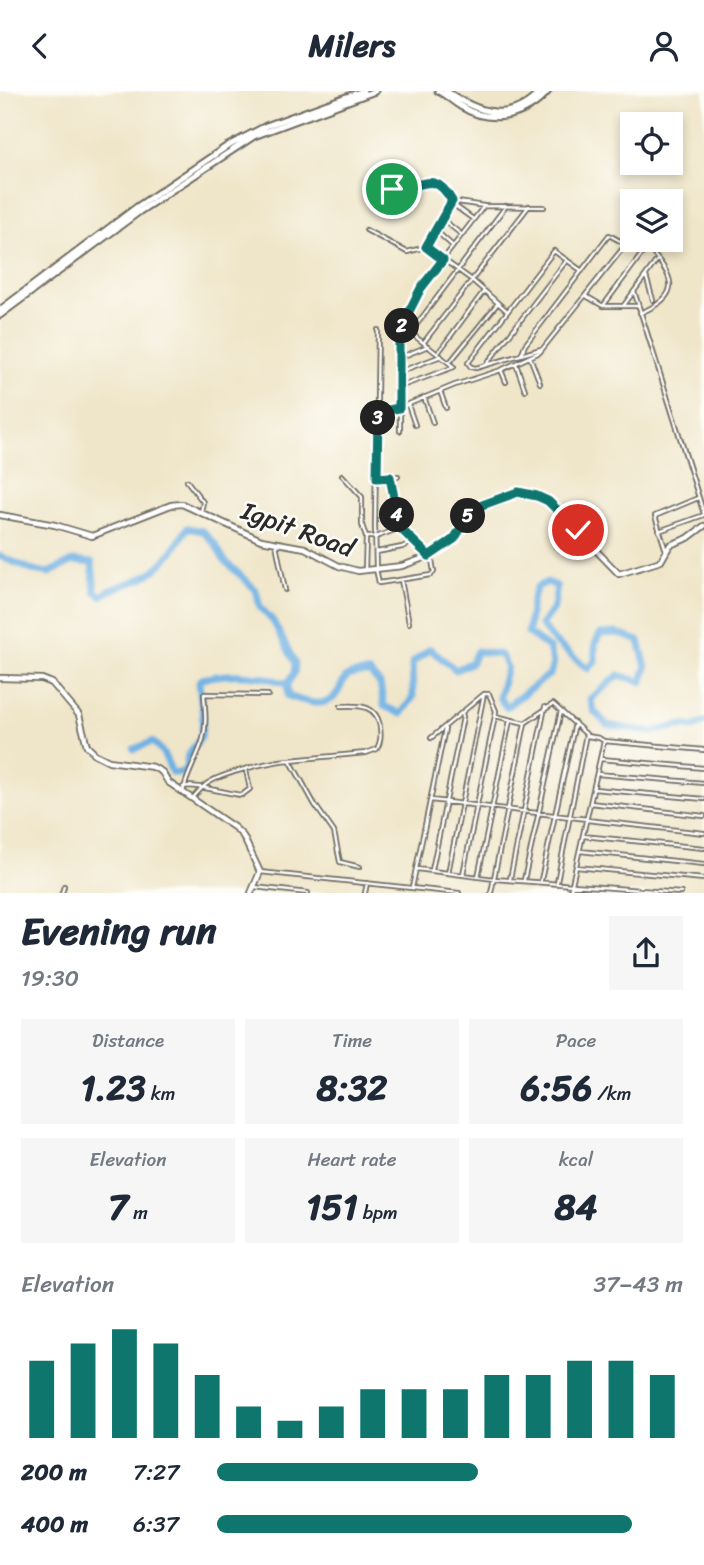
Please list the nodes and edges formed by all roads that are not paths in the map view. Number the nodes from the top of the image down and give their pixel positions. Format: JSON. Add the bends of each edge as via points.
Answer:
{"nodes":[{"id":1,"x":363,"y":91,"type":"edge"},
{"id":2,"x":375,"y":91,"type":"edge"},
{"id":3,"x":438,"y":91,"type":"edge"},
{"id":4,"x":446,"y":91,"type":"edge"},
{"id":5,"x":541,"y":91,"type":"edge"},
{"id":6,"x":548,"y":91,"type":"edge"},
{"id":7,"x":388,"y":180,"type":"dead end"},
{"id":8,"x":451,"y":202,"type":"junction"},
{"id":9,"x":484,"y":206,"type":"junction"},
{"id":10,"x":506,"y":206,"type":"junction"},
{"id":11,"x":529,"y":207,"type":"junction"},
{"id":12,"x":544,"y":208,"type":"dead end"},
{"id":13,"x":442,"y":218,"type":"junction"},
{"id":14,"x":473,"y":219,"type":"junction"},
{"id":15,"x":366,"y":230,"type":"dead end"},
{"id":16,"x":435,"y":230,"type":"junction"},
{"id":17,"x":462,"y":235,"type":"junction"},
{"id":18,"x":620,"y":240,"type":"edge"},
{"id":19,"x":453,"y":246,"type":"junction"},
{"id":20,"x":426,"y":247,"type":"junction"},
{"id":21,"x":620,"y":252,"type":"edge"},
{"id":22,"x":642,"y":253,"type":"joint"},
{"id":23,"x":443,"y":260,"type":"junction"},
{"id":24,"x":567,"y":260,"type":"junction"},
{"id":25,"x":657,"y":260,"type":"junction"},
{"id":26,"x":457,"y":269,"type":"junction"},
{"id":27,"x":582,"y":271,"type":"junction"},
{"id":28,"x":646,"y":276,"type":"junction"},
{"id":29,"x":472,"y":280,"type":"junction"},
{"id":30,"x":485,"y":291,"type":"junction"},
{"id":31,"x":634,"y":291,"type":"junction"},
{"id":32,"x":586,"y":296,"type":"junction"},
{"id":33,"x":653,"y":300,"type":"dead end"},
{"id":34,"x":498,"y":303,"type":"junction"},
{"id":35,"x":624,"y":305,"type":"junction"},
{"id":36,"x":603,"y":306,"type":"junction"},
{"id":37,"x":638,"y":306,"type":"junction"},
{"id":38,"x":507,"y":311,"type":"junction"},
{"id":39,"x":0,"y":313,"type":"edge"},
{"id":40,"x":640,"y":313,"type":"junction"},
{"id":41,"x":402,"y":326,"type":"junction"},
{"id":42,"x":378,"y":330,"type":"dead end"},
{"id":43,"x":411,"y":332,"type":"junction"},
{"id":44,"x":424,"y":342,"type":"junction"},
{"id":45,"x":429,"y":346,"type":"junction"},
{"id":46,"x":544,"y":348,"type":"junction"},
{"id":47,"x":439,"y":354,"type":"junction"},
{"id":48,"x":521,"y":355,"type":"junction"},
{"id":49,"x":530,"y":357,"type":"junction"},
{"id":50,"x":399,"y":358,"type":"junction"},
{"id":51,"x":450,"y":362,"type":"junction"},
{"id":52,"x":516,"y":364,"type":"junction"},
{"id":53,"x":486,"y":365,"type":"junction"},
{"id":54,"x":501,"y":370,"type":"junction"},
{"id":55,"x":399,"y":372,"type":"junction"},
{"id":56,"x":506,"y":382,"type":"dead end"},
{"id":57,"x":540,"y":383,"type":"dead end"},
{"id":58,"x":399,"y":387,"type":"junction"},
{"id":59,"x":525,"y":390,"type":"dead end"},
{"id":60,"x":440,"y":391,"type":"junction"},
{"id":61,"x":424,"y":397,"type":"junction"},
{"id":62,"x":408,"y":405,"type":"junction"},
{"id":63,"x":399,"y":408,"type":"junction"},
{"id":64,"x":446,"y":408,"type":"dead end"},
{"id":65,"x":378,"y":412,"type":"junction"},
{"id":66,"x":433,"y":423,"type":"dead end"},
{"id":67,"x":415,"y":425,"type":"dead end"},
{"id":68,"x":386,"y":428,"type":"dead end"},
{"id":69,"x":377,"y":429,"type":"junction"},
{"id":70,"x":400,"y":431,"type":"dead end"},
{"id":71,"x":342,"y":475,"type":"dead end"},
{"id":72,"x":398,"y":476,"type":"dead end"},
{"id":73,"x":390,"y":477,"type":"junction"},
{"id":74,"x":377,"y":478,"type":"junction"},
{"id":75,"x":187,"y":481,"type":"dead end"},
{"id":76,"x":698,"y":498,"type":"junction"},
{"id":77,"x":201,"y":512,"type":"junction"},
{"id":78,"x":0,"y":515,"type":"edge"},
{"id":79,"x":704,"y":515,"type":"edge"},
{"id":80,"x":704,"y":526,"type":"edge"},
{"id":81,"x":400,"y":528,"type":"junction"},
{"id":82,"x":659,"y":531,"type":"junction"},
{"id":83,"x":366,"y":537,"type":"junction"},
{"id":84,"x":376,"y":537,"type":"junction"},
{"id":85,"x":415,"y":542,"type":"junction"},
{"id":86,"x":276,"y":544,"type":"junction"},
{"id":87,"x":666,"y":551,"type":"junction"},
{"id":88,"x":377,"y":552,"type":"junction"},
{"id":89,"x":429,"y":556,"type":"junction"},
{"id":90,"x":376,"y":569,"type":"junction"},
{"id":91,"x":365,"y":571,"type":"junction"},
{"id":92,"x":401,"y":580,"type":"junction"},
{"id":93,"x":285,"y":590,"type":"dead end"},
{"id":94,"x":409,"y":623,"type":"dead end"},
{"id":95,"x":0,"y":678,"type":"edge"},
{"id":96,"x":484,"y":694,"type":"junction"},
{"id":97,"x":268,"y":695,"type":"dead end"},
{"id":98,"x":341,"y":706,"type":"dead end"},
{"id":99,"x":545,"y":707,"type":"junction"},
{"id":100,"x":561,"y":711,"type":"junction"},
{"id":101,"x":462,"y":713,"type":"junction"},
{"id":102,"x":495,"y":716,"type":"junction"},
{"id":103,"x":510,"y":720,"type":"junction"},
{"id":104,"x":525,"y":723,"type":"junction"},
{"id":105,"x":575,"y":723,"type":"junction"},
{"id":106,"x":444,"y":729,"type":"junction"},
{"id":107,"x":587,"y":737,"type":"junction"},
{"id":108,"x":431,"y":738,"type":"dead end"},
{"id":109,"x":604,"y":741,"type":"junction"},
{"id":110,"x":704,"y":750,"type":"edge"},
{"id":111,"x":601,"y":759,"type":"junction"},
{"id":112,"x":290,"y":760,"type":"junction"},
{"id":113,"x":704,"y":768,"type":"edge"},
{"id":114,"x":246,"y":770,"type":"junction"},
{"id":115,"x":597,"y":774,"type":"junction"},
{"id":116,"x":704,"y":783,"type":"edge"},
{"id":117,"x":202,"y":788,"type":"junction"},
{"id":118,"x":594,"y":789,"type":"junction"},
{"id":119,"x":183,"y":790,"type":"junction"},
{"id":120,"x":192,"y":799,"type":"junction"},
{"id":121,"x":704,"y":799,"type":"edge"},
{"id":122,"x":431,"y":800,"type":"junction"},
{"id":123,"x":446,"y":802,"type":"junction"},
{"id":124,"x":461,"y":803,"type":"junction"},
{"id":125,"x":590,"y":803,"type":"junction"},
{"id":126,"x":476,"y":804,"type":"junction"},
{"id":127,"x":491,"y":806,"type":"junction"},
{"id":128,"x":508,"y":808,"type":"junction"},
{"id":129,"x":524,"y":810,"type":"junction"},
{"id":130,"x":540,"y":813,"type":"junction"},
{"id":131,"x":556,"y":814,"type":"junction"},
{"id":132,"x":704,"y":816,"type":"edge"},
{"id":133,"x":571,"y":817,"type":"junction"},
{"id":134,"x":587,"y":819,"type":"junction"},
{"id":135,"x":704,"y":833,"type":"edge"},
{"id":136,"x":583,"y":836,"type":"junction"},
{"id":137,"x":704,"y":848,"type":"edge"},
{"id":138,"x":580,"y":851,"type":"junction"},
{"id":139,"x":704,"y":864,"type":"edge"},
{"id":140,"x":360,"y":867,"type":"dead end"},
{"id":141,"x":576,"y":867,"type":"junction"},
{"id":142,"x":416,"y":869,"type":"junction"},
{"id":143,"x":432,"y":870,"type":"junction"},
{"id":144,"x":260,"y":872,"type":"junction"},
{"id":145,"x":448,"y":873,"type":"junction"},
{"id":146,"x":463,"y":874,"type":"junction"},
{"id":147,"x":478,"y":877,"type":"junction"},
{"id":148,"x":494,"y":879,"type":"junction"},
{"id":149,"x":510,"y":879,"type":"junction"},
{"id":150,"x":704,"y":879,"type":"edge"},
{"id":151,"x":524,"y":880,"type":"junction"},
{"id":152,"x":541,"y":881,"type":"junction"},
{"id":153,"x":557,"y":882,"type":"junction"},
{"id":154,"x":367,"y":883,"type":"junction"},
{"id":155,"x":572,"y":883,"type":"junction"},
{"id":156,"x":64,"y":886,"type":"dead end"},
{"id":157,"x":254,"y":887,"type":"junction"},
{"id":158,"x":412,"y":888,"type":"junction"},
{"id":159,"x":269,"y":891,"type":"edge"},
{"id":160,"x":62,"y":893,"type":"edge"},
{"id":161,"x":251,"y":893,"type":"edge"},
{"id":162,"x":308,"y":893,"type":"edge"},
{"id":163,"x":365,"y":893,"type":"edge"},
{"id":164,"x":459,"y":893,"type":"edge"},
{"id":165,"x":491,"y":893,"type":"edge"},
{"id":166,"x":570,"y":893,"type":"edge"},
{"id":167,"x":681,"y":893,"type":"edge"}],
"edges":[{"from":1,"to":39,"type":"main road","via":[[235,142],[137,207]]},
{"from":2,"to":39,"type":"main road","via":[[254,136],[140,211]]},
{"from":3,"to":6,"type":"main road","via":[[471,112],[496,117],[520,112]]},
{"from":4,"to":5,"type":"main road","via":[[475,109],[494,113],[518,108]]},
{"from":7,"to":8,"type":"street","via":[[396,190],[432,183],[444,189]]},
{"from":8,"to":9,"type":"street"},
{"from":8,"to":13,"type":"street"},
{"from":8,"to":14,"type":"street"},
{"from":9,"to":10,"type":"street"},
{"from":9,"to":14,"type":"street"},
{"from":10,"to":11,"type":"street"},
{"from":10,"to":26,"type":"street"},
{"from":11,"to":12,"type":"street"},
{"from":11,"to":29,"type":"street"},
{"from":13,"to":16,"type":"street"},
{"from":13,"to":17,"type":"street"},
{"from":14,"to":17,"type":"street"},
{"from":15,"to":20,"type":"street","via":[[407,252]]},
{"from":16,"to":19,"type":"street"},
{"from":16,"to":20,"type":"street"},
{"from":17,"to":19,"type":"street"},
{"from":18,"to":27,"type":"street","via":[[609,235]]},
{"from":19,"to":23,"type":"street"},
{"from":20,"to":23,"type":"street"},
{"from":21,"to":32,"type":"street"},
{"from":22,"to":25,"type":"street","via":[[648,247]]},
{"from":22,"to":36,"type":"street"},
{"from":23,"to":26,"type":"street"},
{"from":23,"to":41,"type":"street","via":[[421,288]]},
{"from":24,"to":27,"type":"street"},
{"from":24,"to":38,"type":"street","via":[[554,250]]},
{"from":24,"to":53,"type":"street"},
{"from":25,"to":28,"type":"street"},
{"from":25,"to":40,"type":"street","via":[[672,284],[662,301]]},
{"from":26,"to":29,"type":"street"},
{"from":26,"to":43,"type":"street"},
{"from":27,"to":48,"type":"street"},
{"from":28,"to":31,"type":"street"},
{"from":28,"to":33,"type":"street"},
{"from":29,"to":30,"type":"street"},
{"from":29,"to":44,"type":"street"},
{"from":30,"to":34,"type":"street"},
{"from":30,"to":47,"type":"street"},
{"from":31,"to":35,"type":"street"},
{"from":31,"to":37,"type":"street"},
{"from":32,"to":36,"type":"street"},
{"from":32,"to":46,"type":"street"},
{"from":34,"to":38,"type":"street"},
{"from":34,"to":51,"type":"street"},
{"from":35,"to":36,"type":"street"},
{"from":35,"to":37,"type":"street"},
{"from":37,"to":40,"type":"street"},
{"from":38,"to":53,"type":"street","via":[[468,361],[473,368]]},
{"from":40,"to":76,"type":"street"},
{"from":41,"to":43,"type":"street"},
{"from":41,"to":50,"type":"street"},
{"from":42,"to":65,"type":"street"},
{"from":43,"to":44,"type":"street"},
{"from":44,"to":45,"type":"street"},
{"from":45,"to":47,"type":"street"},
{"from":45,"to":50,"type":"street"},
{"from":46,"to":48,"type":"street"},
{"from":46,"to":49,"type":"street"},
{"from":47,"to":51,"type":"street"},
{"from":47,"to":55,"type":"street"},
{"from":48,"to":53,"type":"street"},
{"from":49,"to":52,"type":"street"},
{"from":49,"to":57,"type":"street"},
{"from":50,"to":55,"type":"street"},
{"from":51,"to":58,"type":"street","via":[[453,368]]},
{"from":52,"to":54,"type":"street"},
{"from":52,"to":59,"type":"street"},
{"from":54,"to":56,"type":"street"},
{"from":54,"to":60,"type":"street"},
{"from":55,"to":58,"type":"street"},
{"from":58,"to":63,"type":"street"},
{"from":60,"to":61,"type":"street"},
{"from":60,"to":64,"type":"street"},
{"from":61,"to":62,"type":"street"},
{"from":61,"to":66,"type":"street"},
{"from":62,"to":63,"type":"street"},
{"from":62,"to":67,"type":"street"},
{"from":63,"to":65,"type":"street"},
{"from":63,"to":70,"type":"street"},
{"from":65,"to":69,"type":"street"},
{"from":68,"to":69,"type":"street"},
{"from":69,"to":74,"type":"street"},
{"from":71,"to":83,"type":"street","via":[[362,497]]},
{"from":72,"to":73,"type":"street"},
{"from":73,"to":74,"type":"street"},
{"from":73,"to":81,"type":"street"},
{"from":74,"to":84,"type":"street"},
{"from":75,"to":77,"type":"street","via":[[203,502]]},
{"from":76,"to":79,"type":"street"},
{"from":76,"to":82,"type":"street","via":[[656,515]]},
{"from":77,"to":78,"type":"street","name":"Igpit Road","via":[[176,503],[92,536]]},
{"from":77,"to":86,"type":"street","name":"Igpit Road"},
{"from":79,"to":82,"type":"street"},
{"from":80,"to":87,"type":"street"},
{"from":81,"to":84,"type":"street"},
{"from":81,"to":85,"type":"street"},
{"from":82,"to":87,"type":"street"},
{"from":83,"to":84,"type":"street"},
{"from":83,"to":91,"type":"street"},
{"from":84,"to":88,"type":"street"},
{"from":85,"to":88,"type":"street"},
{"from":85,"to":89,"type":"street"},
{"from":86,"to":91,"type":"street","name":"Igpit Road","via":[[305,548],[339,566]]},
{"from":86,"to":93,"type":"street"},
{"from":87,"to":89,"type":"street","name":"Igpit Road","via":[[659,562],[617,573],[548,501],[518,492],[474,508],[454,539]]},
{"from":88,"to":90,"type":"street"},
{"from":89,"to":90,"type":"street","name":"Igpit Road"},
{"from":89,"to":92,"type":"street","via":[[433,574]]},
{"from":90,"to":91,"type":"street","name":"Igpit Road"},
{"from":90,"to":92,"type":"street","via":[[379,583]]},
{"from":92,"to":94,"type":"street"},
{"from":95,"to":119,"type":"street","via":[[52,683],[79,715],[87,746],[95,754],[109,761],[153,767]]},
{"from":96,"to":101,"type":"street"},
{"from":96,"to":102,"type":"street","via":[[494,703]]},
{"from":96,"to":124,"type":"street"},
{"from":97,"to":119,"type":"street","via":[[204,694],[203,738]]},
{"from":98,"to":112,"type":"street","via":[[361,705],[376,713],[381,740],[377,749]]},
{"from":99,"to":100,"type":"street","via":[[553,704]]},
{"from":99,"to":104,"type":"street"},
{"from":99,"to":129,"type":"street"},
{"from":100,"to":105,"type":"street"},
{"from":100,"to":130,"type":"street"},
{"from":101,"to":106,"type":"street"},
{"from":101,"to":123,"type":"street"},
{"from":102,"to":103,"type":"street"},
{"from":102,"to":126,"type":"street"},
{"from":103,"to":104,"type":"street"},
{"from":103,"to":127,"type":"street"},
{"from":104,"to":128,"type":"street"},
{"from":105,"to":107,"type":"street"},
{"from":105,"to":131,"type":"street"},
{"from":106,"to":108,"type":"street"},
{"from":106,"to":122,"type":"street"},
{"from":107,"to":109,"type":"street"},
{"from":107,"to":133,"type":"street"},
{"from":109,"to":110,"type":"street"},
{"from":109,"to":111,"type":"street"},
{"from":111,"to":113,"type":"street"},
{"from":111,"to":115,"type":"street"},
{"from":112,"to":114,"type":"street"},
{"from":112,"to":140,"type":"street","via":[[334,832],[340,862]]},
{"from":114,"to":117,"type":"street","via":[[214,779]]},
{"from":114,"to":117,"type":"street","via":[[250,789],[242,795]]},
{"from":115,"to":116,"type":"street"},
{"from":115,"to":118,"type":"street"},
{"from":117,"to":119,"type":"street","via":[[192,785]]},
{"from":117,"to":120,"type":"street"},
{"from":118,"to":121,"type":"street"},
{"from":118,"to":125,"type":"street"},
{"from":119,"to":120,"type":"street"},
{"from":120,"to":144,"type":"street","via":[[239,831]]},
{"from":122,"to":123,"type":"street"},
{"from":122,"to":142,"type":"street"},
{"from":123,"to":124,"type":"street"},
{"from":123,"to":143,"type":"street"},
{"from":124,"to":126,"type":"street"},
{"from":124,"to":145,"type":"street"},
{"from":125,"to":132,"type":"street"},
{"from":125,"to":134,"type":"street"},
{"from":126,"to":127,"type":"street"},
{"from":126,"to":146,"type":"street"},
{"from":127,"to":128,"type":"street"},
{"from":127,"to":147,"type":"street"},
{"from":128,"to":129,"type":"street"},
{"from":128,"to":148,"type":"street"},
{"from":129,"to":130,"type":"street"},
{"from":129,"to":149,"type":"street"},
{"from":130,"to":131,"type":"street"},
{"from":130,"to":151,"type":"street"},
{"from":131,"to":133,"type":"street"},
{"from":131,"to":152,"type":"street"},
{"from":133,"to":134,"type":"street"},
{"from":133,"to":153,"type":"street"},
{"from":134,"to":135,"type":"street"},
{"from":134,"to":136,"type":"street"},
{"from":136,"to":137,"type":"street"},
{"from":136,"to":138,"type":"street"},
{"from":138,"to":139,"type":"street"},
{"from":138,"to":141,"type":"street"},
{"from":141,"to":150,"type":"street"},
{"from":141,"to":155,"type":"street"},
{"from":142,"to":143,"type":"street"},
{"from":142,"to":158,"type":"street"},
{"from":143,"to":145,"type":"street"},
{"from":144,"to":154,"type":"street"},
{"from":144,"to":157,"type":"street"},
{"from":145,"to":146,"type":"street"},
{"from":146,"to":147,"type":"street"},
{"from":147,"to":148,"type":"street"},
{"from":148,"to":149,"type":"street"},
{"from":148,"to":165,"type":"street"},
{"from":149,"to":151,"type":"street"},
{"from":151,"to":152,"type":"street"},
{"from":152,"to":153,"type":"street"},
{"from":153,"to":155,"type":"street"},
{"from":154,"to":158,"type":"street"},
{"from":154,"to":163,"type":"street"},
{"from":155,"to":166,"type":"street"},
{"from":155,"to":167,"type":"street"},
{"from":156,"to":160,"type":"street"},
{"from":157,"to":159,"type":"street"},
{"from":157,"to":161,"type":"street"},
{"from":158,"to":164,"type":"street"},
{"from":159,"to":162,"type":"street"}]}
